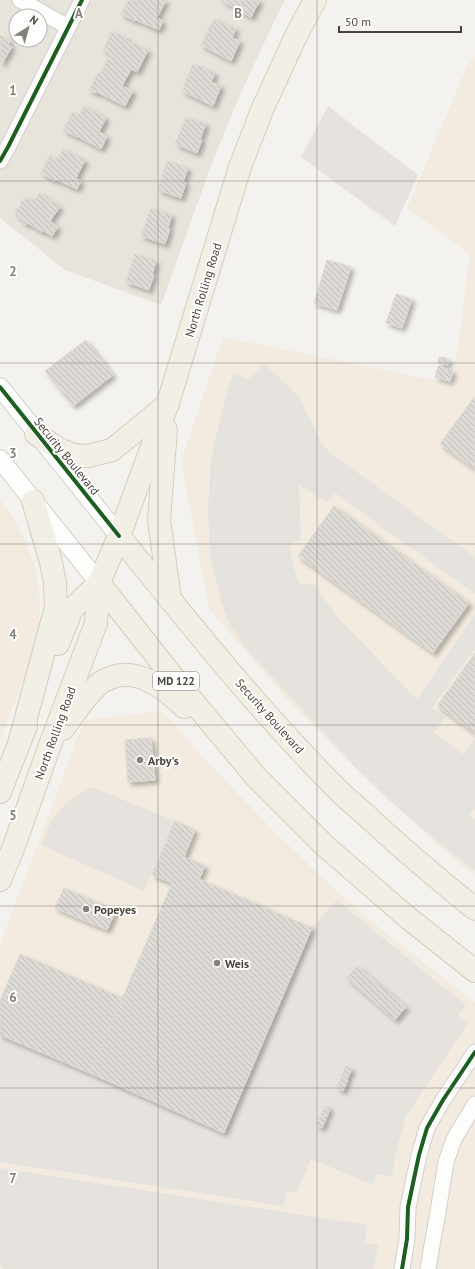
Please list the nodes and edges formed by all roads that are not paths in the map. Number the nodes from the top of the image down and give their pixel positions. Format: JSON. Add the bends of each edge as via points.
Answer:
{"nodes":[{"id":1,"x":20,"y":0,"type":"edge"},
{"id":2,"x":82,"y":0,"type":"edge"},
{"id":3,"x":315,"y":0,"type":"edge"},
{"id":4,"x":68,"y":27,"type":"junction"},
{"id":5,"x":0,"y":161,"type":"edge"},
{"id":6,"x":0,"y":388,"type":"edge"},
{"id":7,"x":168,"y":403,"type":"junction"},
{"id":8,"x":36,"y":434,"type":"junction"},
{"id":9,"x":0,"y":459,"type":"edge"},
{"id":10,"x":33,"y":501,"type":"junction"},
{"id":11,"x":119,"y":536,"type":"junction"},
{"id":12,"x":99,"y":583,"type":"junction"},
{"id":13,"x":170,"y":600,"type":"junction"},
{"id":14,"x":20,"y":740,"type":"junction"},
{"id":15,"x":50,"y":745,"type":"junction"},
{"id":16,"x":256,"y":777,"type":"junction"},
{"id":17,"x":0,"y":792,"type":"edge"},
{"id":18,"x":0,"y":880,"type":"edge"},
{"id":19,"x":475,"y":909,"type":"edge"},
{"id":20,"x":475,"y":971,"type":"edge"},
{"id":21,"x":475,"y":1052,"type":"edge"},
{"id":22,"x":475,"y":1104,"type":"edge"},
{"id":23,"x":402,"y":1269,"type":"edge"},
{"id":24,"x":428,"y":1269,"type":"edge"}],
"edges":[{"from":1,"to":4,"type":"street"},
{"from":2,"to":4,"type":"street"},
{"from":3,"to":7,"type":"main road","name":"North Rolling Road","via":[[262,110],[240,167]]},
{"from":4,"to":5,"type":"street"},
{"from":6,"to":8,"type":"street","name":"Security Boulevard"},
{"from":7,"to":8,"type":"main road","via":[[112,450],[88,456],[74,455],[61,450]]},
{"from":7,"to":11,"type":"main road","name":"North Rolling Road"},
{"from":7,"to":13,"type":"main road","via":[[158,520]]},
{"from":8,"to":11,"type":"street","name":"Security Boulevard"},
{"from":9,"to":10,"type":"street"},
{"from":10,"to":12,"type":"street"},
{"from":10,"to":14,"type":"main road","via":[[51,562],[56,607]]},
{"from":11,"to":12,"type":"main road","name":"North Rolling Road"},
{"from":11,"to":13,"type":"main road","name":"Security Boulevard"},
{"from":12,"to":14,"type":"main road","name":"North Rolling Road","via":[[72,609]]},
{"from":12,"to":15,"type":"main road","name":"North Rolling Road","via":[[96,624]]},
{"from":12,"to":16,"type":"main road","number":"MD 122"},
{"from":13,"to":19,"type":"main road","name":"Security Boulevard","via":[[270,718],[339,791]]},
{"from":14,"to":17,"type":"main road","name":"North Rolling Road"},
{"from":15,"to":16,"type":"main road","via":[[99,684],[112,676],[125,674],[143,678],[170,693]]},
{"from":15,"to":18,"type":"main road","name":"North Rolling Road"},
{"from":16,"to":20,"type":"main road","number":"MD 122","via":[[324,845],[407,917]]},
{"from":21,"to":23,"type":"street","via":[[427,1128],[408,1207],[407,1239]]},
{"from":22,"to":24,"type":"street","via":[[454,1139],[446,1162]]}]}
